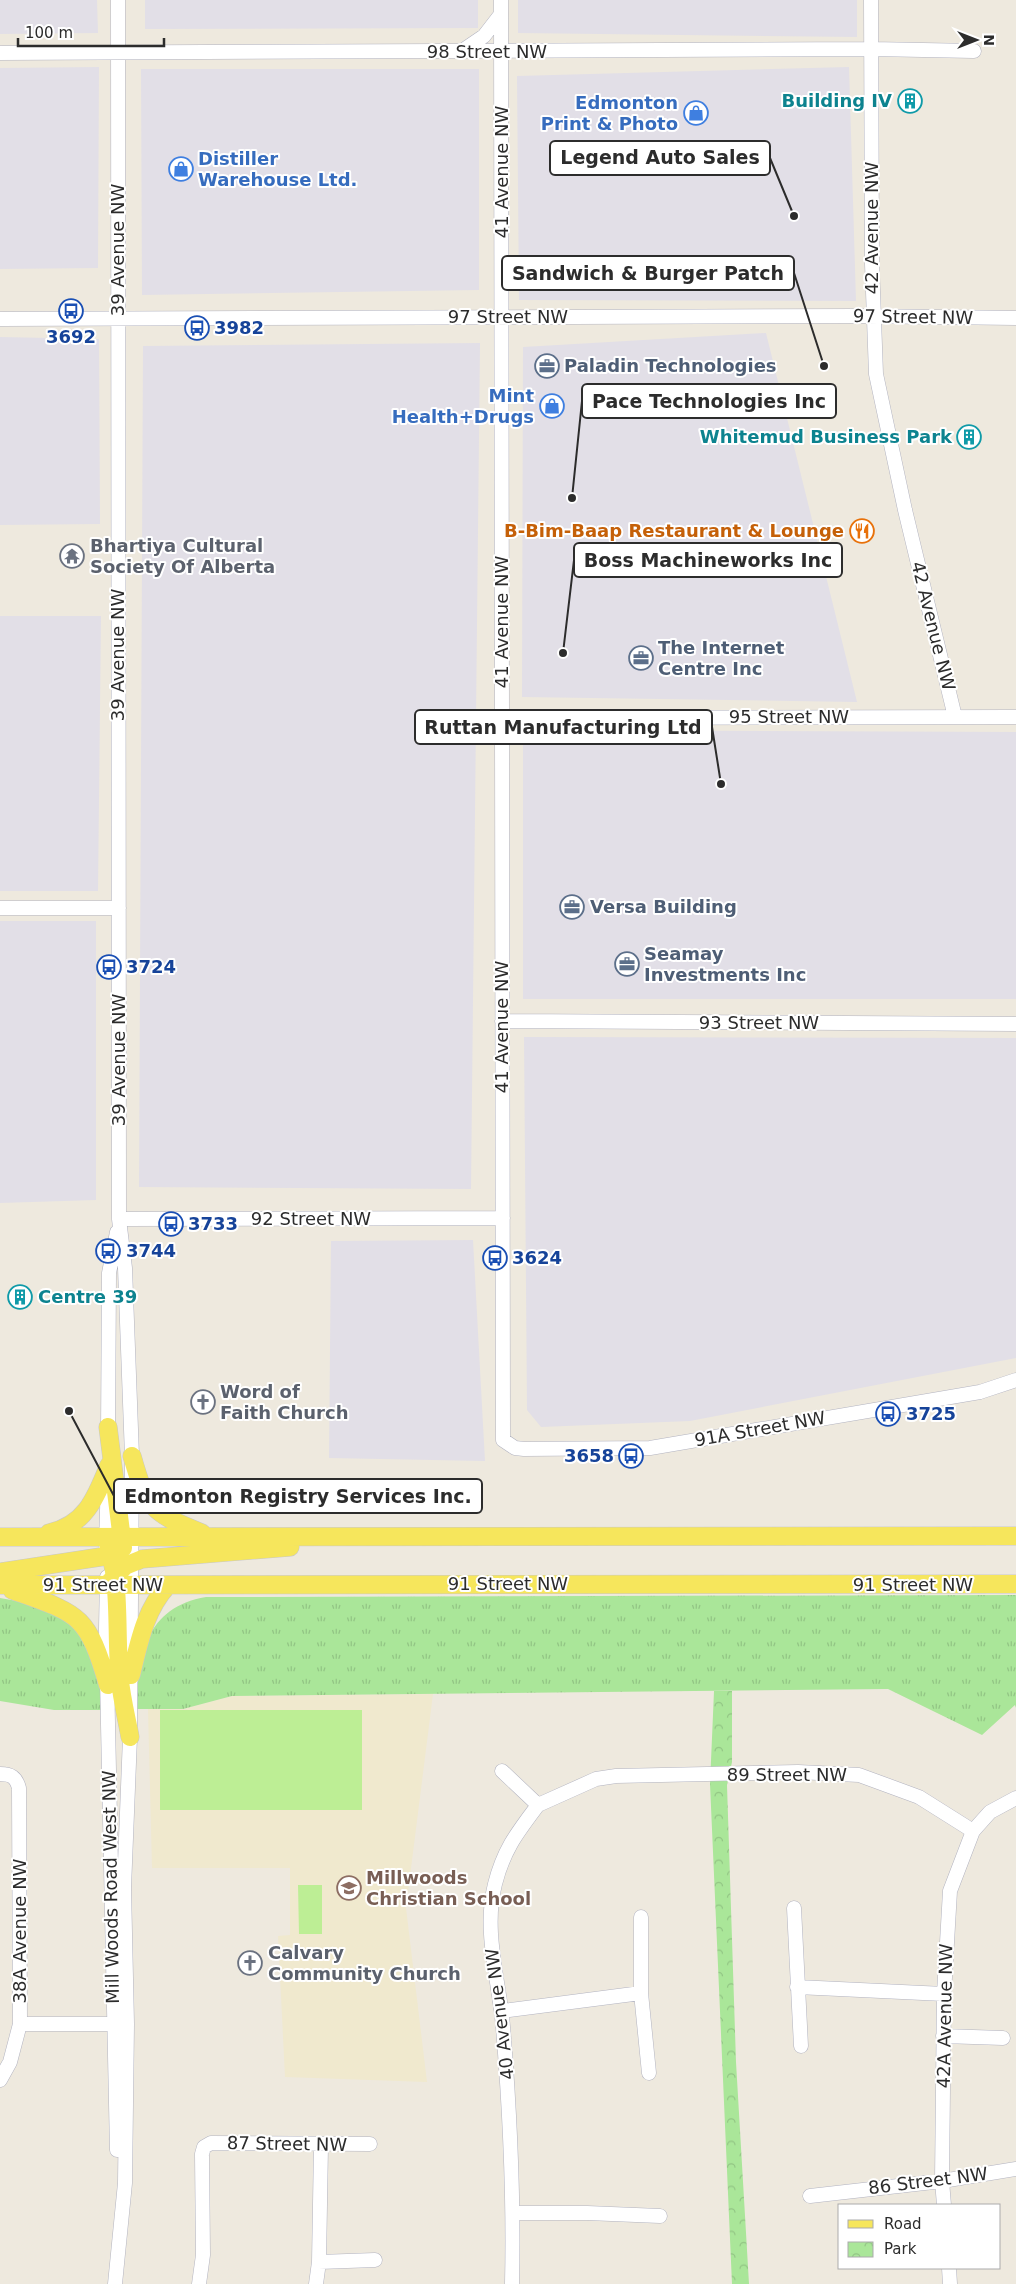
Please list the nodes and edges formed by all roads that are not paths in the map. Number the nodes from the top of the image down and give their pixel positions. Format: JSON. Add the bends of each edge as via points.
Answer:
{"nodes":[{"id":1,"x":118,"y":0,"type":"edge"},
{"id":2,"x":871,"y":0,"type":"edge"},
{"id":3,"x":501,"y":7,"type":"edge"},
{"id":4,"x":872,"y":49,"type":"junction"},
{"id":5,"x":974,"y":51,"type":"dead end"},
{"id":6,"x":460,"y":52,"type":"junction"},
{"id":7,"x":501,"y":52,"type":"junction"},
{"id":8,"x":0,"y":53,"type":"edge"},
{"id":9,"x":118,"y":53,"type":"junction"},
{"id":10,"x":872,"y":316,"type":"junction"},
{"id":11,"x":118,"y":318,"type":"junction"},
{"id":12,"x":502,"y":318,"type":"junction"},
{"id":13,"x":1016,"y":318,"type":"edge"},
{"id":14,"x":0,"y":319,"type":"edge"},
{"id":15,"x":955,"y":717,"type":"junction"},
{"id":16,"x":1016,"y":717,"type":"edge"},
{"id":17,"x":502,"y":718,"type":"junction"},
{"id":18,"x":0,"y":908,"type":"edge"},
{"id":19,"x":119,"y":908,"type":"junction"},
{"id":20,"x":502,"y":1022,"type":"junction"},
{"id":21,"x":1016,"y":1024,"type":"edge"},
{"id":22,"x":502,"y":1218,"type":"junction"},
{"id":23,"x":119,"y":1219,"type":"junction"},
{"id":24,"x":1016,"y":1380,"type":"edge"},
{"id":25,"x":108,"y":1427,"type":"junction"},
{"id":26,"x":503,"y":1440,"type":"joint"},
{"id":27,"x":132,"y":1456,"type":"junction"},
{"id":28,"x":109,"y":1464,"type":"junction"},
{"id":29,"x":209,"y":1536,"type":"junction"},
{"id":30,"x":1016,"y":1536,"type":"edge"},
{"id":31,"x":0,"y":1537,"type":"edge"},
{"id":32,"x":30,"y":1537,"type":"junction"},
{"id":33,"x":402,"y":1538,"type":"junction"},
{"id":34,"x":117,"y":1545,"type":"junction"},
{"id":35,"x":0,"y":1572,"type":"edge"},
{"id":36,"x":121,"y":1577,"type":"junction"},
{"id":37,"x":168,"y":1584,"type":"junction"},
{"id":38,"x":1016,"y":1584,"type":"edge"},
{"id":39,"x":0,"y":1585,"type":"edge"},
{"id":40,"x":131,"y":1675,"type":"junction"},
{"id":41,"x":108,"y":1685,"type":"junction"},
{"id":42,"x":130,"y":1737,"type":"junction"},
{"id":43,"x":502,"y":1771,"type":"dead end"},
{"id":44,"x":0,"y":1774,"type":"edge"},
{"id":45,"x":1016,"y":1798,"type":"edge"},
{"id":46,"x":538,"y":1804,"type":"junction"},
{"id":47,"x":973,"y":1831,"type":"junction"},
{"id":48,"x":794,"y":1908,"type":"dead end"},
{"id":49,"x":641,"y":1917,"type":"dead end"},
{"id":50,"x":797,"y":1987,"type":"junction"},
{"id":51,"x":641,"y":1994,"type":"junction"},
{"id":52,"x":944,"y":1994,"type":"junction"},
{"id":53,"x":502,"y":2011,"type":"junction"},
{"id":54,"x":20,"y":2024,"type":"junction"},
{"id":55,"x":120,"y":2024,"type":"junction"},
{"id":56,"x":943,"y":2036,"type":"junction"},
{"id":57,"x":1003,"y":2038,"type":"dead end"},
{"id":58,"x":801,"y":2046,"type":"dead end"},
{"id":59,"x":649,"y":2073,"type":"dead end"},
{"id":60,"x":0,"y":2080,"type":"edge"},
{"id":61,"x":370,"y":2144,"type":"dead end"},
{"id":62,"x":321,"y":2146,"type":"junction"},
{"id":63,"x":1016,"y":2169,"type":"edge"},
{"id":64,"x":942,"y":2181,"type":"junction"},
{"id":65,"x":810,"y":2196,"type":"dead end"},
{"id":66,"x":944,"y":2204,"type":"edge"},
{"id":67,"x":514,"y":2213,"type":"junction"},
{"id":68,"x":660,"y":2216,"type":"dead end"},
{"id":69,"x":375,"y":2260,"type":"dead end"},
{"id":70,"x":319,"y":2262,"type":"junction"},
{"id":71,"x":949,"y":2269,"type":"edge"},
{"id":72,"x":115,"y":2284,"type":"edge"},
{"id":73,"x":199,"y":2284,"type":"edge"},
{"id":74,"x":316,"y":2284,"type":"edge"},
{"id":75,"x":512,"y":2284,"type":"edge"},
{"id":76,"x":950,"y":2284,"type":"edge"}],
"edges":[{"from":1,"to":9,"type":"street","name":"39 Avenue NW"},
{"from":2,"to":4,"type":"street","name":"42 Avenue NW"},
{"from":3,"to":6,"type":"street","name":"41 Avenue NW","via":[[484,36]]},
{"from":3,"to":7,"type":"street","name":"41 Avenue NW"},
{"from":4,"to":5,"type":"street","name":"98 Street NW"},
{"from":4,"to":7,"type":"street","name":"98 Street NW"},
{"from":4,"to":10,"type":"street","name":"42 Avenue NW"},
{"from":6,"to":7,"type":"street","name":"98 Street NW"},
{"from":6,"to":9,"type":"street","name":"98 Street NW"},
{"from":7,"to":12,"type":"street","name":"41 Avenue NW"},
{"from":8,"to":9,"type":"street","name":"98 Street NW"},
{"from":9,"to":11,"type":"street","name":"39 Avenue NW"},
{"from":10,"to":12,"type":"street","name":"97 Street NW"},
{"from":10,"to":13,"type":"street","name":"97 Street NW"},
{"from":10,"to":15,"type":"street","name":"42 Avenue NW","via":[[880,402]]},
{"from":11,"to":12,"type":"street","name":"97 Street NW"},
{"from":11,"to":14,"type":"street","name":"97 Street NW"},
{"from":11,"to":19,"type":"street","name":"39 Avenue NW"},
{"from":12,"to":17,"type":"street","name":"41 Avenue NW"},
{"from":15,"to":16,"type":"street","name":"95 Street NW"},
{"from":15,"to":17,"type":"street","name":"95 Street NW"},
{"from":17,"to":20,"type":"street","name":"41 Avenue NW"},
{"from":18,"to":19,"type":"street"},
{"from":19,"to":23,"type":"street","name":"39 Avenue NW"},
{"from":20,"to":21,"type":"street","name":"93 Street NW"},
{"from":20,"to":22,"type":"street","name":"41 Avenue NW"},
{"from":22,"to":23,"type":"street","name":"92 Street NW"},
{"from":22,"to":26,"type":"street","name":"41 Avenue NW"},
{"from":23,"to":25,"type":"street","name":"39 Avenue NW","via":[[109,1273]]},
{"from":23,"to":27,"type":"street","name":"39 Avenue NW","via":[[125,1268]]},
{"from":24,"to":26,"type":"street","name":"91A Street NW","via":[[980,1392],[650,1448],[524,1449],[515,1448]]},
{"from":25,"to":28,"type":"street","name":"39 Avenue NW"},
{"from":25,"to":34,"type":"main road"},
{"from":27,"to":29,"type":"main road","via":[[141,1486],[153,1508],[168,1519]]},
{"from":27,"to":34,"type":"street","name":"39 Avenue NW"},
{"from":28,"to":32,"type":"main road","via":[[94,1501],[80,1519],[56,1531]]},
{"from":28,"to":34,"type":"street","name":"39 Avenue NW"},
{"from":29,"to":33,"type":"main road"},
{"from":29,"to":34,"type":"main road"},
{"from":30,"to":33,"type":"main road"},
{"from":31,"to":32,"type":"main road"},
{"from":32,"to":34,"type":"main road"},
{"from":33,"to":36,"type":"main road","via":[[142,1559]]},
{"from":34,"to":35,"type":"main road"},
{"from":34,"to":36,"type":"main road"},
{"from":34,"to":36,"type":"street","name":"Mill Woods Road West NW"},
{"from":36,"to":37,"type":"main road","name":"91 Street NW"},
{"from":36,"to":39,"type":"main road","name":"91 Street NW"},
{"from":36,"to":40,"type":"street","name":"Mill Woods Road West NW"},
{"from":36,"to":41,"type":"street","name":"Mill Woods Road West NW"},
{"from":36,"to":42,"type":"main road","via":[[120,1681]]},
{"from":37,"to":38,"type":"main road","name":"91 Street NW"},
{"from":37,"to":40,"type":"main road","via":[[149,1611]]},
{"from":39,"to":41,"type":"main road","via":[[52,1603],[75,1617],[97,1647]]},
{"from":40,"to":42,"type":"street","name":"Mill Woods Road West NW"},
{"from":41,"to":55,"type":"street","name":"Mill Woods Road West NW"},
{"from":42,"to":55,"type":"street","name":"Mill Woods Road West NW"},
{"from":43,"to":46,"type":"street"},
{"from":44,"to":54,"type":"street","name":"38A Avenue NW","via":[[10,1774],[20,1788]]},
{"from":45,"to":47,"type":"street","via":[[990,1812]]},
{"from":46,"to":47,"type":"street","name":"89 Street NW","via":[[596,1779],[616,1776],[798,1772],[859,1775],[919,1797]]},
{"from":46,"to":53,"type":"street","name":"40 Avenue NW","via":[[507,1847],[495,1885],[490,1938]]},
{"from":47,"to":52,"type":"street","name":"42A Avenue NW","via":[[950,1891]]},
{"from":48,"to":50,"type":"street"},
{"from":49,"to":51,"type":"street"},
{"from":50,"to":52,"type":"street"},
{"from":50,"to":58,"type":"street"},
{"from":51,"to":53,"type":"street"},
{"from":51,"to":59,"type":"street"},
{"from":52,"to":56,"type":"street","name":"42A Avenue NW"},
{"from":53,"to":67,"type":"street","name":"40 Avenue NW","via":[[511,2120]]},
{"from":54,"to":55,"type":"street"},
{"from":54,"to":60,"type":"street","name":"38A Avenue NW","via":[[10,2062]]},
{"from":55,"to":72,"type":"street","name":"Mill Woods Road West NW","via":[[120,2237]]},
{"from":56,"to":57,"type":"street"},
{"from":56,"to":64,"type":"street","name":"42A Avenue NW"},
{"from":61,"to":62,"type":"street","name":"87 Street NW"},
{"from":62,"to":70,"type":"street"},
{"from":62,"to":73,"type":"street","name":"87 Street NW","via":[[212,2143],[204,2147],[203,2255]]},
{"from":63,"to":64,"type":"street","name":"86 Street NW"},
{"from":64,"to":65,"type":"street","name":"86 Street NW"},
{"from":64,"to":66,"type":"street","name":"42A Avenue NW"},
{"from":67,"to":68,"type":"street"},
{"from":67,"to":75,"type":"street","name":"40 Avenue NW"},
{"from":69,"to":70,"type":"street"},
{"from":70,"to":74,"type":"street"},
{"from":71,"to":76,"type":"street"}]}
